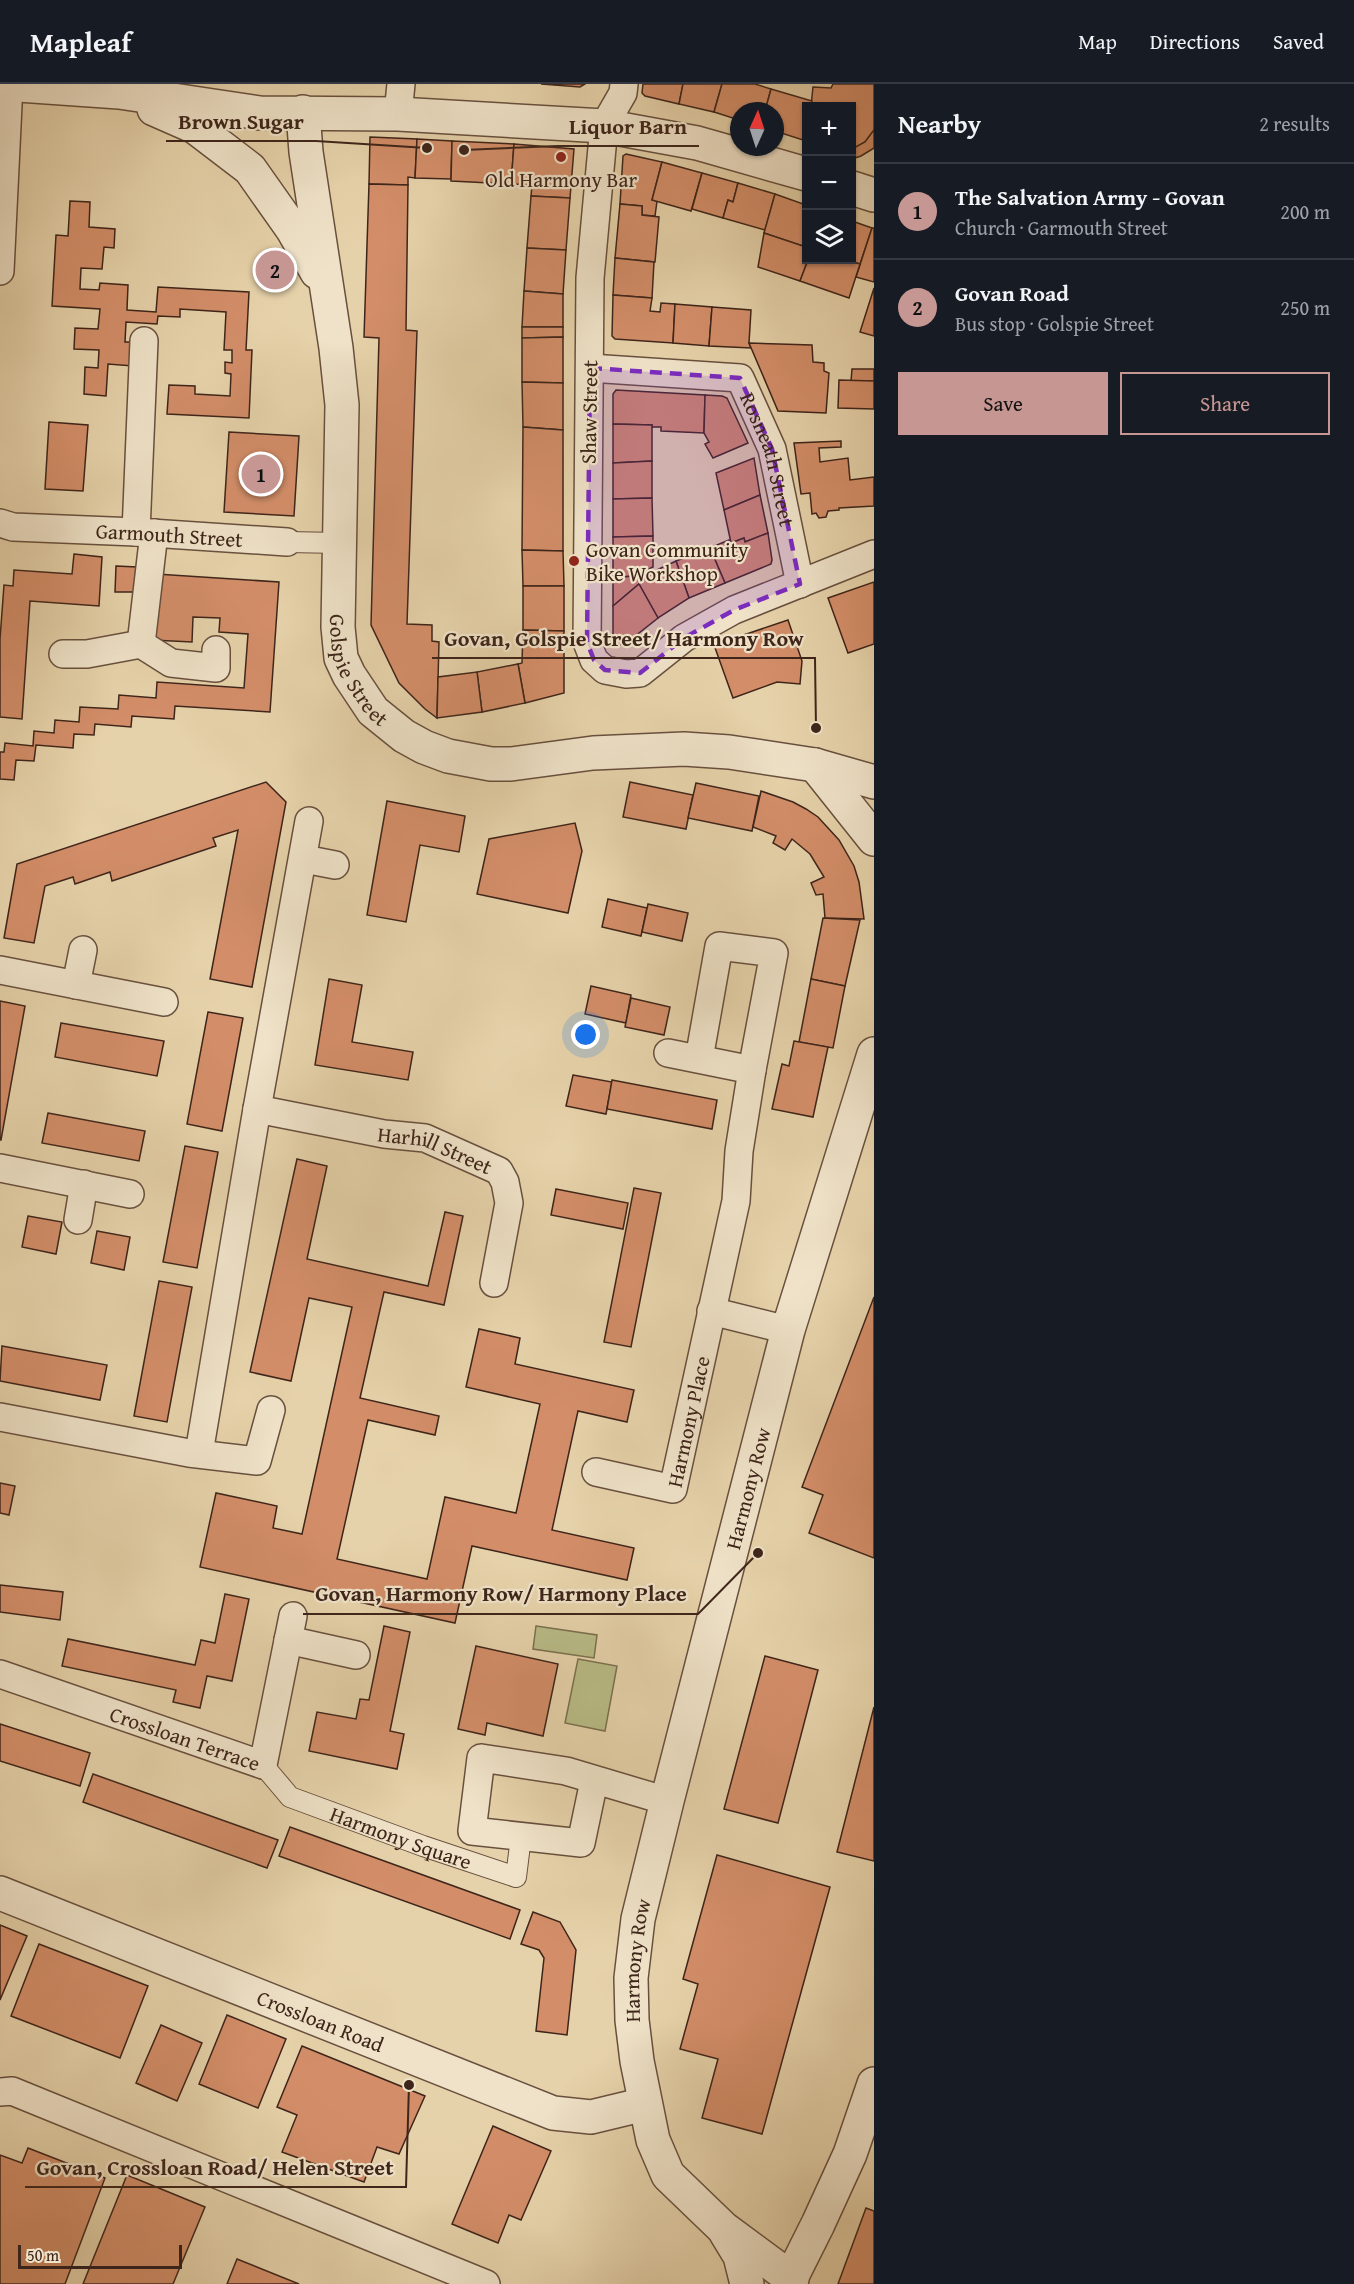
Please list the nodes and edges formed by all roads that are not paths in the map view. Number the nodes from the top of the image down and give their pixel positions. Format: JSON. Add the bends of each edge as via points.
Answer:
{"nodes":[{"id":1,"x":4,"y":84,"type":"edge"},
{"id":2,"x":9,"y":84,"type":"edge"},
{"id":3,"x":624,"y":84,"type":"edge"},
{"id":4,"x":119,"y":92,"type":"junction"},
{"id":5,"x":400,"y":99,"type":"edge"},
{"id":6,"x":303,"y":112,"type":"junction"},
{"id":7,"x":604,"y":126,"type":"junction"},
{"id":8,"x":802,"y":173,"type":"edge"},
{"id":9,"x":856,"y":189,"type":"edge"},
{"id":10,"x":874,"y":195,"type":"edge"},
{"id":11,"x":2,"y":204,"type":"edge"},
{"id":12,"x":0,"y":271,"type":"edge"},
{"id":13,"x":326,"y":289,"type":"junction"},
{"id":14,"x":144,"y":341,"type":"dead end"},
{"id":15,"x":590,"y":368,"type":"junction"},
{"id":16,"x":0,"y":523,"type":"edge"},
{"id":17,"x":145,"y":532,"type":"junction"},
{"id":18,"x":287,"y":542,"type":"joint"},
{"id":19,"x":339,"y":543,"type":"junction"},
{"id":20,"x":874,"y":554,"type":"edge"},
{"id":21,"x":800,"y":584,"type":"junction"},
{"id":22,"x":141,"y":644,"type":"junction"},
{"id":23,"x":216,"y":650,"type":"dead end"},
{"id":24,"x":63,"y":654,"type":"dead end"},
{"id":25,"x":815,"y":765,"type":"junction"},
{"id":26,"x":874,"y":782,"type":"edge"},
{"id":27,"x":309,"y":821,"type":"dead end"},
{"id":28,"x":874,"y":839,"type":"edge"},
{"id":29,"x":304,"y":859,"type":"junction"},
{"id":30,"x":335,"y":865,"type":"dead end"},
{"id":31,"x":83,"y":950,"type":"dead end"},
{"id":32,"x":0,"y":970,"type":"edge"},
{"id":33,"x":76,"y":985,"type":"junction"},
{"id":34,"x":164,"y":1002,"type":"dead end"},
{"id":35,"x":668,"y":1053,"type":"dead end"},
{"id":36,"x":874,"y":1054,"type":"edge"},
{"id":37,"x":699,"y":1059,"type":"junction"},
{"id":38,"x":752,"y":1070,"type":"junction"},
{"id":39,"x":257,"y":1109,"type":"junction"},
{"id":40,"x":0,"y":1168,"type":"edge"},
{"id":41,"x":84,"y":1184,"type":"junction"},
{"id":42,"x":130,"y":1194,"type":"dead end"},
{"id":43,"x":78,"y":1220,"type":"dead end"},
{"id":44,"x":494,"y":1283,"type":"dead end"},
{"id":45,"x":711,"y":1311,"type":"junction"},
{"id":46,"x":788,"y":1330,"type":"junction"},
{"id":47,"x":271,"y":1410,"type":"dead end"},
{"id":48,"x":0,"y":1417,"type":"edge"},
{"id":49,"x":199,"y":1453,"type":"junction"},
{"id":50,"x":596,"y":1472,"type":"dead end"},
{"id":51,"x":356,"y":1655,"type":"dead end"},
{"id":52,"x":0,"y":1674,"type":"edge"},
{"id":53,"x":263,"y":1765,"type":"junction"},
{"id":54,"x":594,"y":1781,"type":"junction"},
{"id":55,"x":667,"y":1801,"type":"junction"},
{"id":56,"x":521,"y":1837,"type":"junction"},
{"id":57,"x":0,"y":1893,"type":"edge"},
{"id":58,"x":874,"y":2084,"type":"edge"},
{"id":59,"x":0,"y":2092,"type":"edge"},
{"id":60,"x":645,"y":2104,"type":"junction"},
{"id":61,"x":723,"y":2228,"type":"junction"},
{"id":62,"x":790,"y":2281,"type":"edge"},
{"id":63,"x":486,"y":2284,"type":"edge"},
{"id":64,"x":747,"y":2284,"type":"edge"}],
"edges":[{"from":1,"to":2,"type":"street"},
{"from":2,"to":4,"type":"street"},
{"from":2,"to":11,"type":"street"},
{"from":3,"to":7,"type":"street"},
{"from":4,"to":6,"type":"street","via":[[260,113]]},
{"from":4,"to":13,"type":"street","via":[[195,127],[250,169],[293,230]]},
{"from":5,"to":6,"type":"street"},
{"from":5,"to":7,"type":"street"},
{"from":6,"to":13,"type":"street","name":"Golspie Street"},
{"from":7,"to":8,"type":"street","via":[[697,143]]},
{"from":7,"to":15,"type":"street","name":"Shaw Street","via":[[590,278]]},
{"from":9,"to":10,"type":"street"},
{"from":11,"to":12,"type":"street"},
{"from":13,"to":19,"type":"street","name":"Golspie Street","via":[[342,405]]},
{"from":14,"to":17,"type":"street"},
{"from":15,"to":21,"type":"street","name":"Rosneath Street","via":[[740,378],[772,449]]},
{"from":15,"to":21,"type":"street","name":"Shaw Street","via":[[587,642],[594,660],[605,670],[640,673],[684,638],[734,610]]},
{"from":16,"to":17,"type":"street","name":"Garmouth Street","via":[[13,527]]},
{"from":17,"to":18,"type":"street","name":"Garmouth Street"},
{"from":17,"to":22,"type":"street"},
{"from":18,"to":19,"type":"street","name":"Garmouth Street"},
{"from":19,"to":25,"type":"street","name":"Golspie Street","via":[[341,658],[374,711],[424,747],[490,764],[593,753],[684,749]]},
{"from":20,"to":21,"type":"street"},
{"from":22,"to":23,"type":"street","via":[[171,663],[216,668]]},
{"from":22,"to":24,"type":"street","via":[[87,654]]},
{"from":25,"to":26,"type":"street","name":"Golspie Street"},
{"from":25,"to":28,"type":"street"},
{"from":27,"to":29,"type":"street"},
{"from":29,"to":30,"type":"street"},
{"from":29,"to":39,"type":"street"},
{"from":31,"to":33,"type":"street"},
{"from":32,"to":33,"type":"street"},
{"from":33,"to":34,"type":"street"},
{"from":35,"to":37,"type":"street"},
{"from":36,"to":46,"type":"street","name":"Harmony Row"},
{"from":37,"to":38,"type":"street"},
{"from":37,"to":38,"type":"street","name":"Harmony Place","via":[[719,946],[774,953]]},
{"from":38,"to":45,"type":"street","name":"Harmony Place","via":[[739,1151],[736,1201]]},
{"from":39,"to":44,"type":"street","name":"Harhill Street","via":[[384,1134],[425,1138],[499,1171],[509,1203]]},
{"from":39,"to":49,"type":"street"},
{"from":40,"to":41,"type":"street"},
{"from":41,"to":42,"type":"street"},
{"from":41,"to":43,"type":"street"},
{"from":45,"to":46,"type":"street"},
{"from":45,"to":50,"type":"street","name":"Harmony Place","via":[[673,1489]]},
{"from":46,"to":55,"type":"street","name":"Harmony Row"},
{"from":47,"to":49,"type":"street","via":[[257,1461]]},
{"from":48,"to":49,"type":"street"},
{"from":51,"to":53,"type":"street","name":"Crossloan Terrace","via":[[291,1628]]},
{"from":52,"to":53,"type":"street","name":"Crossloan Terrace"},
{"from":53,"to":56,"type":"street","name":"Harmony Square","via":[[290,1797],[516,1877]]},
{"from":54,"to":55,"type":"street","name":"Harmony Square"},
{"from":54,"to":56,"type":"street","name":"Harmony Square","via":[[581,1842]]},
{"from":54,"to":56,"type":"street","name":"Harmony Square","via":[[566,1771],[481,1758],[472,1831]]},
{"from":55,"to":60,"type":"street","name":"Harmony Row","via":[[638,1919],[631,1978],[633,2030]]},
{"from":57,"to":60,"type":"street","name":"Crossloan Road","via":[[553,2113],[591,2117]]},
{"from":58,"to":62,"type":"street","via":[[850,2154]]},
{"from":59,"to":63,"type":"street","via":[[12,2091]]},
{"from":60,"to":61,"type":"street","name":"Harmony Row","via":[[653,2140],[668,2175]]},
{"from":61,"to":62,"type":"street"},
{"from":61,"to":64,"type":"street","via":[[740,2256]]}]}
